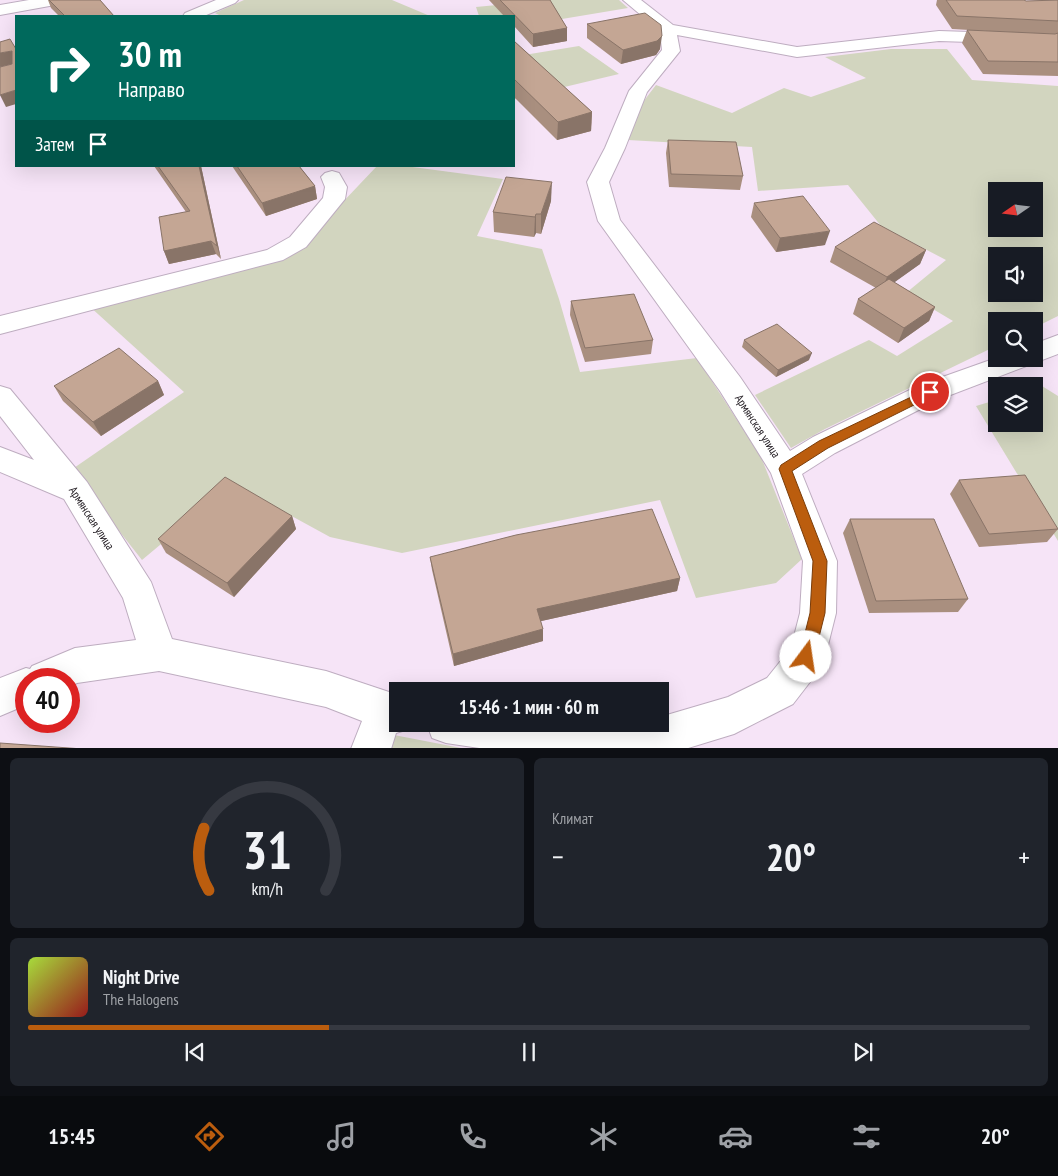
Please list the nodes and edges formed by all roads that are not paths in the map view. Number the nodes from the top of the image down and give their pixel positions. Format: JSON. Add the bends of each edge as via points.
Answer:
{"nodes":[{"id":1,"x":55,"y":0,"type":"edge"},
{"id":2,"x":230,"y":0,"type":"edge"},
{"id":3,"x":631,"y":0,"type":"edge"},
{"id":4,"x":0,"y":10,"type":"edge"},
{"id":5,"x":193,"y":15,"type":"edge"},
{"id":6,"x":668,"y":29,"type":"junction"},
{"id":7,"x":1017,"y":39,"type":"edge"},
{"id":8,"x":332,"y":177,"type":"dead end"},
{"id":9,"x":0,"y":324,"type":"edge"},
{"id":10,"x":1058,"y":344,"type":"edge"},
{"id":11,"x":1043,"y":350,"type":"edge"},
{"id":12,"x":1000,"y":367,"type":"edge"},
{"id":13,"x":0,"y":396,"type":"edge"},
{"id":14,"x":0,"y":459,"type":"edge"},
{"id":15,"x":785,"y":469,"type":"junction"},
{"id":16,"x":76,"y":491,"type":"junction"},
{"id":17,"x":159,"y":654,"type":"junction"},
{"id":18,"x":70,"y":668,"type":"edge"},
{"id":19,"x":15,"y":691,"type":"edge"},
{"id":20,"x":0,"y":697,"type":"edge"},
{"id":21,"x":389,"y":712,"type":"edge"},
{"id":22,"x":389,"y":716,"type":"edge"},
{"id":23,"x":510,"y":732,"type":"edge"},
{"id":24,"x":661,"y":742,"type":"edge"},
{"id":25,"x":371,"y":748,"type":"edge"}],
"edges":[{"from":1,"to":4,"type":"street"},
{"from":2,"to":5,"type":"street"},
{"from":3,"to":6,"type":"street"},
{"from":6,"to":7,"type":"street","via":[[797,52],[939,36]]},
{"from":6,"to":15,"type":"street","name":"Армянская улица","via":[[670,51],[638,91],[598,182],[609,221],[730,384]]},
{"from":8,"to":9,"type":"street","via":[[336,187],[334,199],[298,242],[275,255]]},
{"from":10,"to":11,"type":"street"},
{"from":12,"to":15,"type":"street","via":[[930,392],[824,445]]},
{"from":13,"to":16,"type":"street","name":"Армянская улица"},
{"from":14,"to":16,"type":"street"},
{"from":15,"to":24,"type":"street","name":"Армянская улица","via":[[820,561],[818,613],[806,657],[780,691],[734,715]]},
{"from":16,"to":17,"type":"street","name":"Армянская улица","via":[[139,593]]},
{"from":17,"to":18,"type":"street"},
{"from":17,"to":21,"type":"street","via":[[326,689]]},
{"from":19,"to":20,"type":"street"},
{"from":22,"to":25,"type":"street"},
{"from":23,"to":24,"type":"street","name":"Армянская улица","via":[[589,742]]}]}
